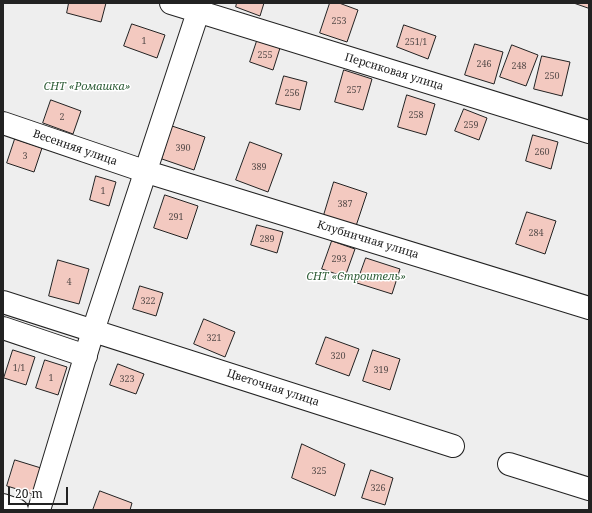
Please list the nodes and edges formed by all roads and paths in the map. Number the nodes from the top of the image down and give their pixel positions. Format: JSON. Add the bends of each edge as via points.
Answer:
{"nodes":[{"id":1,"x":171,"y":3,"type":"edge"},
{"id":2,"x":200,"y":8,"type":"edge"},
{"id":3,"x":3,"y":123,"type":"edge"},
{"id":4,"x":589,"y":132,"type":"edge"},
{"id":5,"x":146,"y":172,"type":"junction"},
{"id":6,"x":3,"y":302,"type":"edge"},
{"id":7,"x":589,"y":308,"type":"edge"},
{"id":8,"x":3,"y":328,"type":"edge"},
{"id":9,"x":93,"y":331,"type":"junction"},
{"id":10,"x":86,"y":356,"type":"junction"},
{"id":11,"x":453,"y":446,"type":"dead end"},
{"id":12,"x":509,"y":464,"type":"dead end"},
{"id":13,"x":589,"y":489,"type":"edge"},
{"id":14,"x":3,"y":505,"type":"edge"},
{"id":15,"x":17,"y":510,"type":"edge"},
{"id":16,"x":38,"y":510,"type":"edge"}],
"edges":[{"from":1,"to":2,"type":"street","name":"Персиковая улица"},
{"from":2,"to":4,"type":"street","name":"Персиковая улица"},
{"from":2,"to":5,"type":"street"},
{"from":3,"to":5,"type":"street","name":"Весенняя улица"},
{"from":5,"to":7,"type":"street","name":"Клубничная улица"},
{"from":5,"to":9,"type":"street"},
{"from":6,"to":9,"type":"street","name":"Цветочная улица"},
{"from":8,"to":10,"type":"street"},
{"from":9,"to":10,"type":"street"},
{"from":9,"to":11,"type":"street","name":"Цветочная улица"},
{"from":10,"to":16,"type":"street"},
{"from":12,"to":13,"type":"street"},
{"from":14,"to":15,"type":"street"}]}
